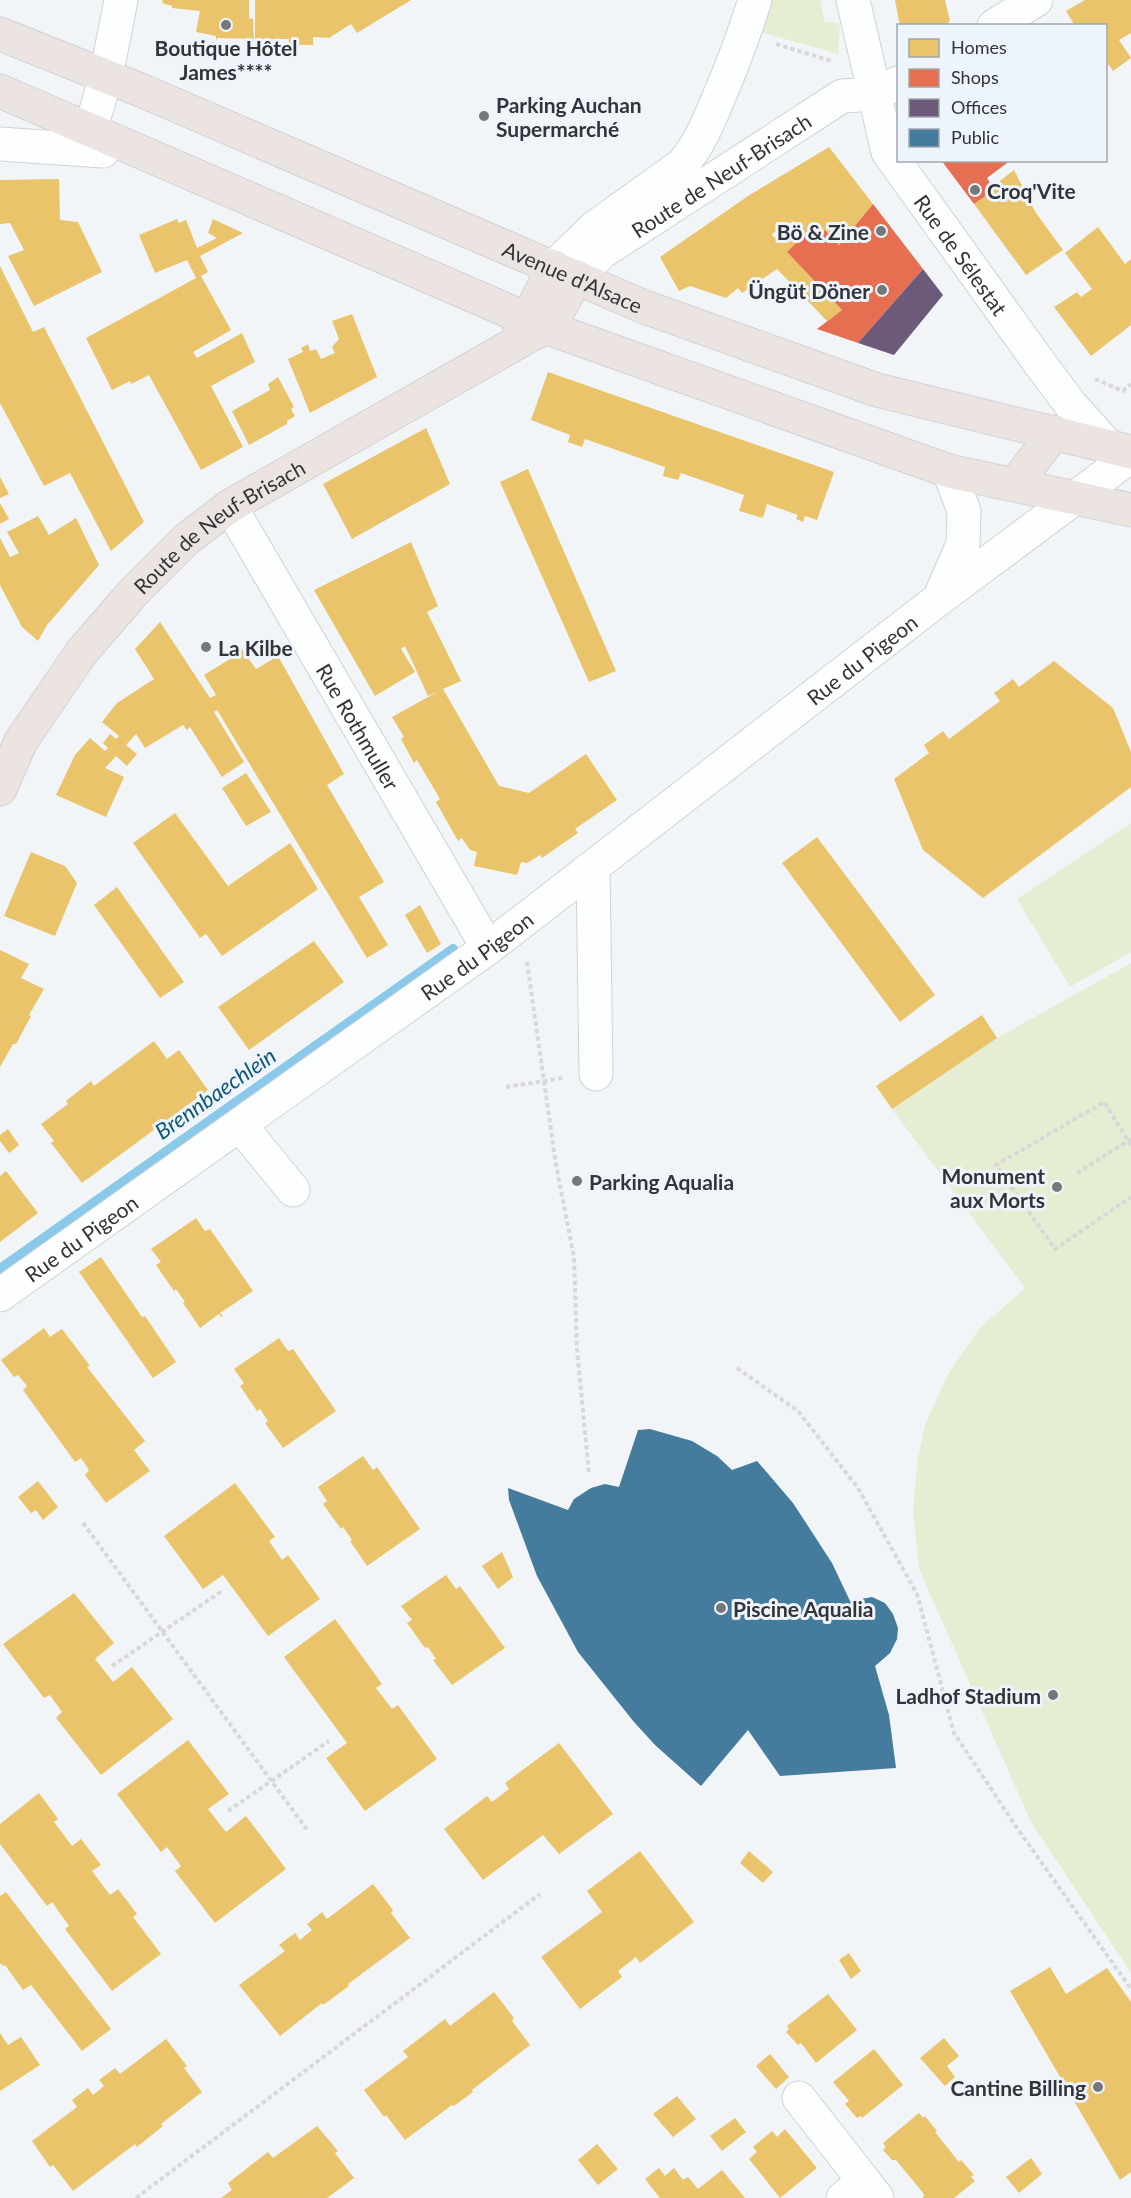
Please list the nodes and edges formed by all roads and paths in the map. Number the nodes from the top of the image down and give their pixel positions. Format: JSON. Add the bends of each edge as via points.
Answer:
{"nodes":[{"id":1,"x":121,"y":0,"type":"edge"},
{"id":2,"x":755,"y":0,"type":"edge"},
{"id":3,"x":853,"y":0,"type":"edge"},
{"id":4,"x":1036,"y":0,"type":"edge"},
{"id":5,"x":997,"y":24,"type":"edge"},
{"id":6,"x":0,"y":34,"type":"edge"},
{"id":7,"x":743,"y":35,"type":"junction"},
{"id":8,"x":832,"y":61,"type":"dead end"},
{"id":9,"x":107,"y":76,"type":"junction"},
{"id":10,"x":887,"y":89,"type":"edge"},
{"id":11,"x":0,"y":91,"type":"edge"},
{"id":12,"x":86,"y":140,"type":"junction"},
{"id":13,"x":0,"y":144,"type":"edge"},
{"id":14,"x":565,"y":272,"type":"junction"},
{"id":15,"x":530,"y":330,"type":"junction"},
{"id":16,"x":1063,"y":418,"type":"junction"},
{"id":17,"x":1123,"y":452,"type":"edge"},
{"id":18,"x":949,"y":471,"type":"junction"},
{"id":19,"x":1015,"y":484,"type":"junction"},
{"id":20,"x":1076,"y":498,"type":"junction"},
{"id":21,"x":230,"y":506,"type":"junction"},
{"id":22,"x":1131,"y":510,"type":"edge"},
{"id":23,"x":939,"y":599,"type":"junction"},
{"id":24,"x":0,"y":788,"type":"edge"},
{"id":25,"x":593,"y":868,"type":"junction"},
{"id":26,"x":520,"y":922,"type":"junction"},
{"id":27,"x":488,"y":948,"type":"junction"},
{"id":28,"x":596,"y":1074,"type":"joint"},
{"id":29,"x":545,"y":1081,"type":"junction"},
{"id":30,"x":506,"y":1087,"type":"dead end"},
{"id":31,"x":240,"y":1125,"type":"junction"},
{"id":32,"x":1130,"y":1142,"type":"edge"},
{"id":33,"x":1077,"y":1173,"type":"dead end"},
{"id":34,"x":293,"y":1190,"type":"dead end"},
{"id":35,"x":1131,"y":1197,"type":"edge"},
{"id":36,"x":0,"y":1295,"type":"edge"},
{"id":37,"x":737,"y":1368,"type":"dead end"},
{"id":38,"x":589,"y":1474,"type":"dead end"},
{"id":39,"x":83,"y":1523,"type":"dead end"},
{"id":40,"x":222,"y":1591,"type":"dead end"},
{"id":41,"x":164,"y":1631,"type":"junction"},
{"id":42,"x":112,"y":1666,"type":"dead end"},
{"id":43,"x":329,"y":1741,"type":"dead end"},
{"id":44,"x":273,"y":1782,"type":"junction"},
{"id":45,"x":228,"y":1811,"type":"dead end"},
{"id":46,"x":308,"y":1831,"type":"dead end"},
{"id":47,"x":540,"y":1894,"type":"dead end"},
{"id":48,"x":1131,"y":1989,"type":"edge"},
{"id":49,"x":800,"y":2098,"type":"dead end"},
{"id":50,"x":862,"y":2192,"type":"edge"},
{"id":51,"x":135,"y":2198,"type":"edge"}],
"edges":[{"from":1,"to":9,"type":"street"},
{"from":2,"to":7,"type":"street","name":"Route de Neuf-Brisach"},
{"from":3,"to":10,"type":"street"},
{"from":4,"to":5,"type":"street"},
{"from":6,"to":9,"type":"main road","name":"Avenue d'Alsace"},
{"from":7,"to":8,"type":"path"},
{"from":7,"to":14,"type":"street","name":"Route de Neuf-Brisach","via":[[693,153],[594,228]]},
{"from":9,"to":12,"type":"street"},
{"from":9,"to":14,"type":"main road","name":"Avenue d'Alsace"},
{"from":10,"to":14,"type":"street","name":"Route de Neuf-Brisach","via":[[842,96]]},
{"from":10,"to":16,"type":"street","name":"Rue de Sélestat","via":[[888,152]]},
{"from":11,"to":12,"type":"main road"},
{"from":12,"to":13,"type":"street"},
{"from":12,"to":15,"type":"main road","via":[[141,153]]},
{"from":14,"to":15,"type":"main road","name":"Route de Neuf-Brisach"},
{"from":14,"to":16,"type":"main road","name":"Avenue d'Alsace","via":[[642,306],[877,390]]},
{"from":15,"to":18,"type":"main road"},
{"from":15,"to":21,"type":"main road","name":"Route de Neuf-Brisach"},
{"from":16,"to":17,"type":"main road","name":"Avenue d'Alsace"},
{"from":16,"to":19,"type":"main road"},
{"from":17,"to":20,"type":"street","name":"Rue du Pigeon"},
{"from":18,"to":19,"type":"main road"},
{"from":18,"to":23,"type":"street","name":"Rue du Pigeon","via":[[964,511],[963,544]]},
{"from":19,"to":20,"type":"main road"},
{"from":20,"to":22,"type":"main road"},
{"from":20,"to":23,"type":"street","name":"Rue du Pigeon"},
{"from":21,"to":24,"type":"main road","name":"Route de Neuf-Brisach","via":[[188,538],[147,578],[81,653],[21,741]]},
{"from":21,"to":27,"type":"street","name":"Rue Rothmuller"},
{"from":23,"to":25,"type":"street","name":"Rue du Pigeon"},
{"from":25,"to":26,"type":"street","name":"Rue du Pigeon"},
{"from":25,"to":28,"type":"street"},
{"from":26,"to":27,"type":"street","name":"Rue du Pigeon"},
{"from":26,"to":29,"type":"path"},
{"from":27,"to":31,"type":"street","name":"Rue du Pigeon"},
{"from":28,"to":29,"type":"path"},
{"from":29,"to":30,"type":"path"},
{"from":29,"to":38,"type":"path","via":[[573,1257]]},
{"from":31,"to":34,"type":"street"},
{"from":31,"to":36,"type":"street","name":"Rue du Pigeon"},
{"from":32,"to":33,"type":"path"},
{"from":32,"to":35,"type":"path","via":[[1104,1102],[996,1165],[1055,1249]]},
{"from":37,"to":48,"type":"path","via":[[798,1411],[858,1488],[917,1594],[954,1732],[1014,1825]]},
{"from":39,"to":41,"type":"path"},
{"from":40,"to":41,"type":"path"},
{"from":41,"to":42,"type":"path"},
{"from":41,"to":44,"type":"path"},
{"from":43,"to":44,"type":"path"},
{"from":44,"to":45,"type":"path"},
{"from":44,"to":46,"type":"path"},
{"from":47,"to":51,"type":"path"},
{"from":49,"to":50,"type":"street"}]}
